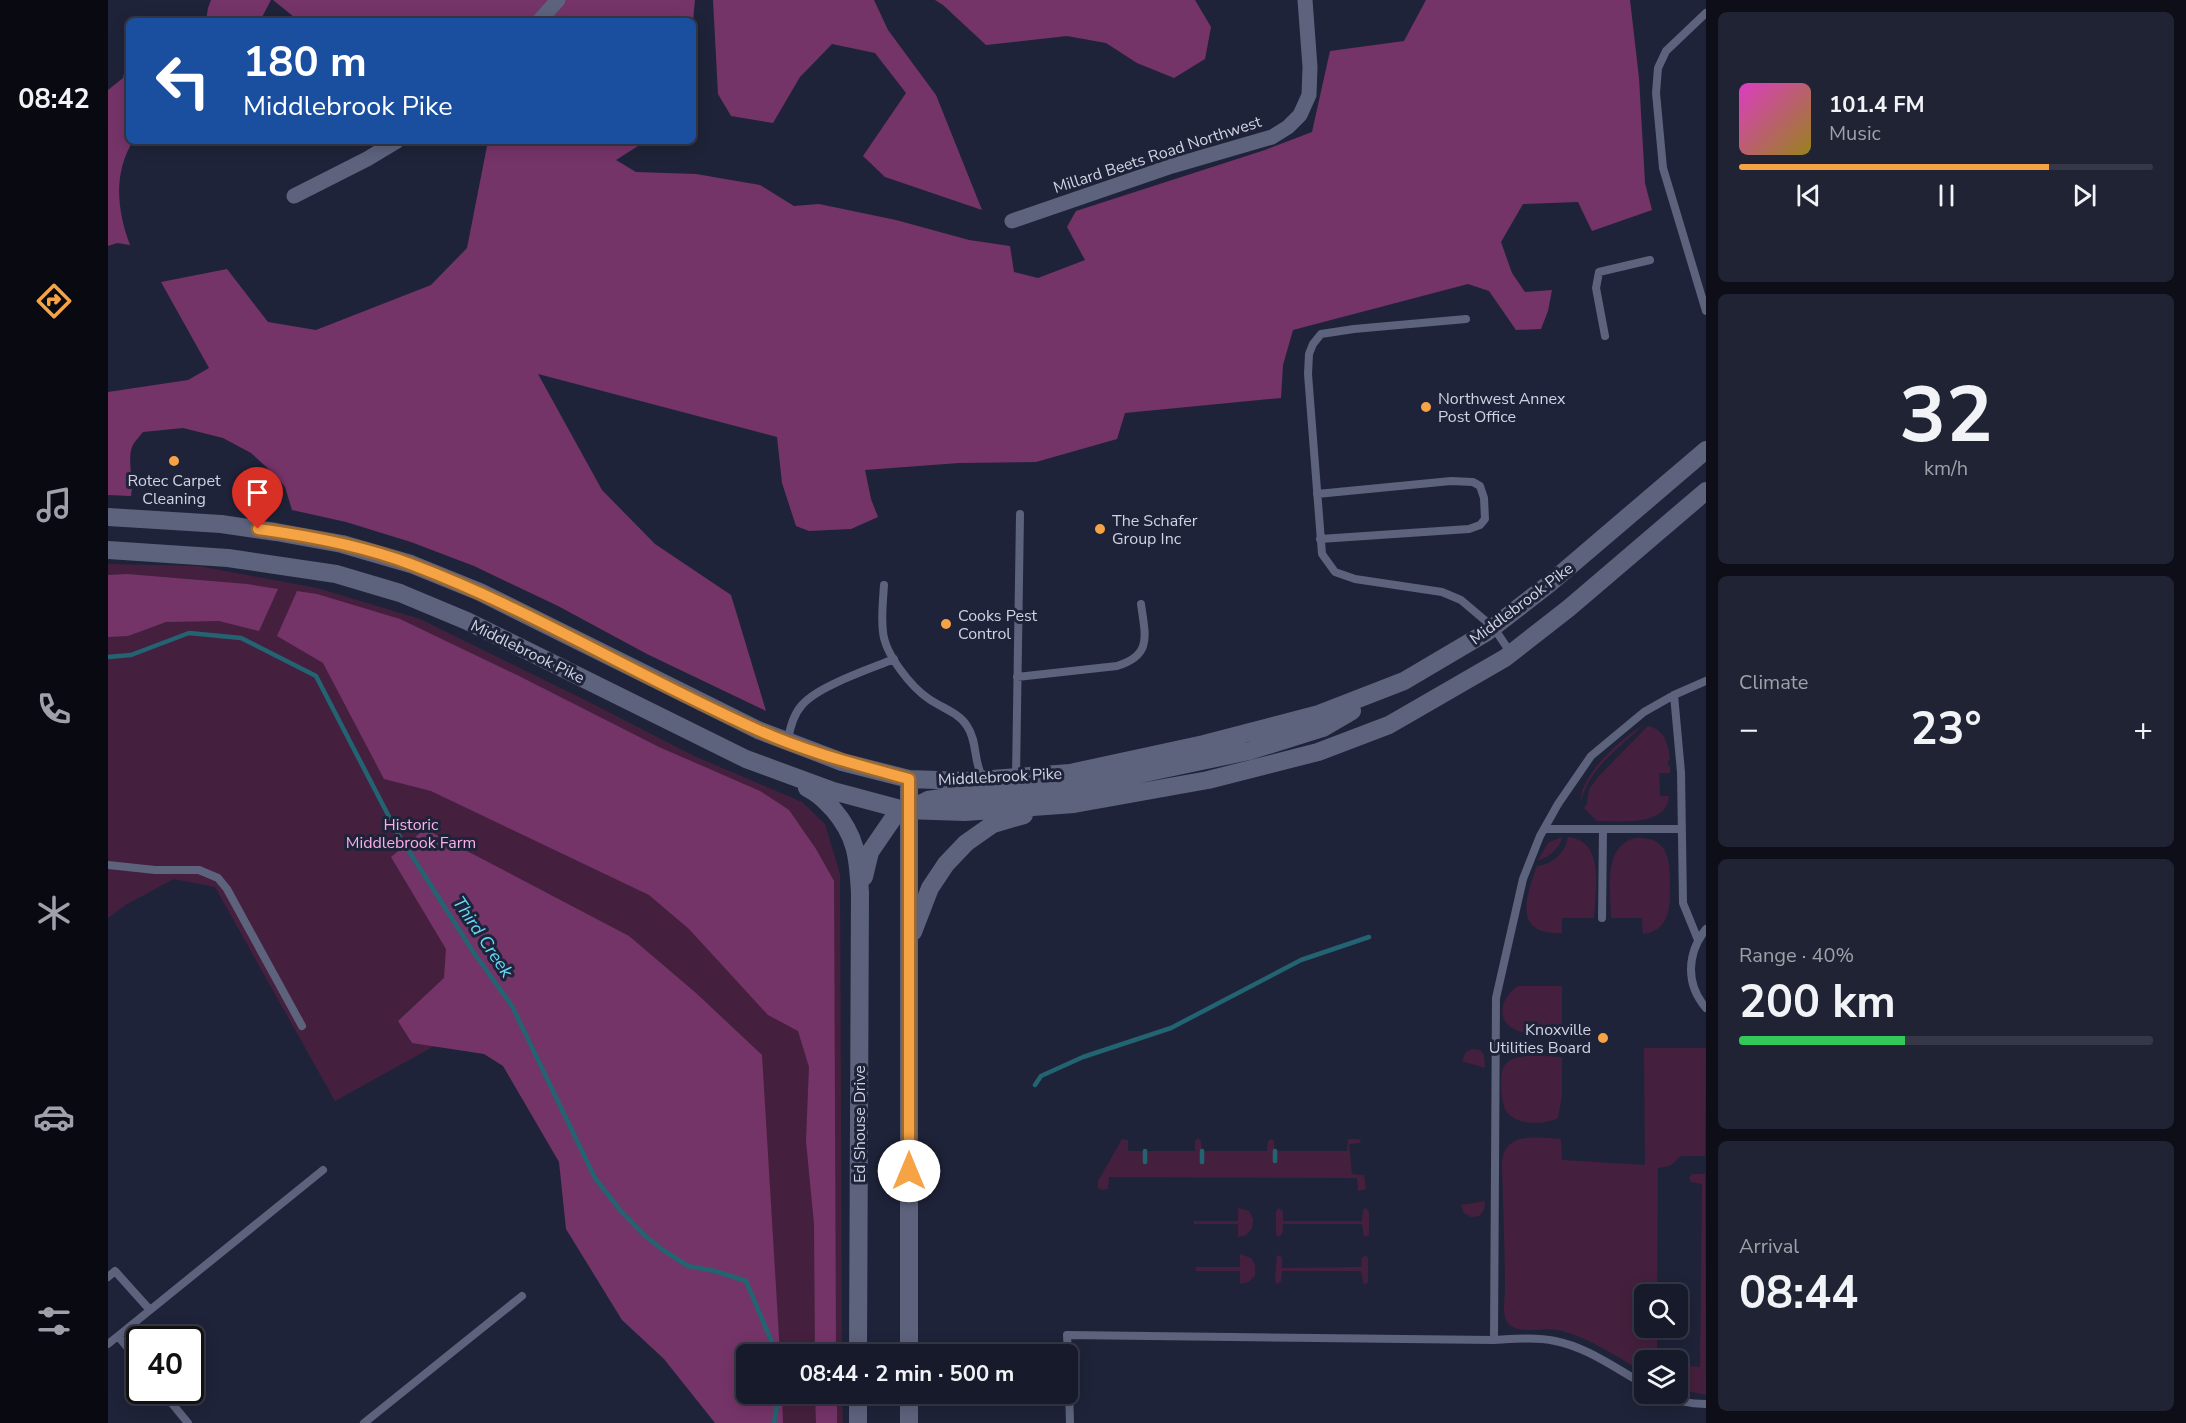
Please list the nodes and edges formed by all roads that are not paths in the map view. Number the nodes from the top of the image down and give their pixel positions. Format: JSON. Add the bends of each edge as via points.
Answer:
{"nodes":[{"id":1,"x":558,"y":0,"type":"edge"},
{"id":2,"x":1305,"y":0,"type":"edge"},
{"id":3,"x":1706,"y":13,"type":"edge"},
{"id":4,"x":541,"y":18,"type":"edge"},
{"id":5,"x":392,"y":144,"type":"edge"},
{"id":6,"x":294,"y":196,"type":"dead end"},
{"id":7,"x":1011,"y":221,"type":"dead end"},
{"id":8,"x":1650,"y":260,"type":"dead end"},
{"id":9,"x":1706,"y":311,"type":"edge"},
{"id":10,"x":1466,"y":319,"type":"dead end"},
{"id":11,"x":1605,"y":336,"type":"dead end"},
{"id":12,"x":1706,"y":450,"type":"edge"},
{"id":13,"x":1706,"y":491,"type":"edge"},
{"id":14,"x":1317,"y":494,"type":"junction"},
{"id":15,"x":1020,"y":513,"type":"dead end"},
{"id":16,"x":108,"y":517,"type":"edge"},
{"id":17,"x":1320,"y":539,"type":"junction"},
{"id":18,"x":108,"y":550,"type":"edge"},
{"id":19,"x":884,"y":585,"type":"dead end"},
{"id":20,"x":1141,"y":604,"type":"dead end"},
{"id":21,"x":1494,"y":628,"type":"junction"},
{"id":22,"x":1511,"y":654,"type":"junction"},
{"id":23,"x":894,"y":659,"type":"junction"},
{"id":24,"x":1017,"y":677,"type":"junction"},
{"id":25,"x":1404,"y":681,"type":"junction"},
{"id":26,"x":1706,"y":681,"type":"edge"},
{"id":27,"x":1674,"y":695,"type":"junction"},
{"id":28,"x":788,"y":741,"type":"junction"},
{"id":29,"x":746,"y":759,"type":"junction"},
{"id":30,"x":1016,"y":777,"type":"junction"},
{"id":31,"x":909,"y":779,"type":"junction"},
{"id":32,"x":984,"y":779,"type":"junction"},
{"id":33,"x":1062,"y":805,"type":"junction"},
{"id":34,"x":909,"y":810,"type":"junction"},
{"id":35,"x":1544,"y":829,"type":"junction"},
{"id":36,"x":1604,"y":829,"type":"junction"},
{"id":37,"x":1681,"y":829,"type":"junction"},
{"id":38,"x":108,"y":865,"type":"edge"},
{"id":39,"x":860,"y":893,"type":"junction"},
{"id":40,"x":1602,"y":918,"type":"dead end"},
{"id":41,"x":1706,"y":929,"type":"edge"},
{"id":42,"x":1698,"y":940,"type":"junction"},
{"id":43,"x":909,"y":942,"type":"junction"},
{"id":44,"x":1706,"y":1008,"type":"edge"},
{"id":45,"x":302,"y":1026,"type":"dead end"},
{"id":46,"x":323,"y":1170,"type":"dead end"},
{"id":47,"x":108,"y":1277,"type":"edge"},
{"id":48,"x":522,"y":1296,"type":"dead end"},
{"id":49,"x":150,"y":1310,"type":"junction"},
{"id":50,"x":118,"y":1336,"type":"junction"},
{"id":51,"x":1494,"y":1340,"type":"junction"},
{"id":52,"x":108,"y":1344,"type":"edge"},
{"id":53,"x":858,"y":1344,"type":"edge"},
{"id":54,"x":909,"y":1344,"type":"edge"},
{"id":55,"x":1067,"y":1344,"type":"edge"},
{"id":56,"x":126,"y":1346,"type":"edge"},
{"id":57,"x":1634,"y":1379,"type":"edge"},
{"id":58,"x":1688,"y":1402,"type":"edge"},
{"id":59,"x":172,"y":1404,"type":"edge"},
{"id":60,"x":858,"y":1404,"type":"edge"},
{"id":61,"x":909,"y":1404,"type":"edge"},
{"id":62,"x":1069,"y":1404,"type":"edge"},
{"id":63,"x":1706,"y":1404,"type":"edge"},
{"id":64,"x":188,"y":1423,"type":"edge"},
{"id":65,"x":364,"y":1423,"type":"edge"},
{"id":66,"x":858,"y":1423,"type":"edge"},
{"id":67,"x":909,"y":1423,"type":"edge"},
{"id":68,"x":1070,"y":1423,"type":"edge"}],
"edges":[{"from":1,"to":4,"type":"street"},
{"from":2,"to":7,"type":"street","name":"Millard Beets Road Northwest","via":[[1309,95],[1300,115],[1288,127],[1272,137],[1172,166]]},
{"from":3,"to":9,"type":"lane","via":[[1666,51],[1656,93],[1663,168]]},
{"from":5,"to":6,"type":"street"},
{"from":8,"to":11,"type":"lane","via":[[1599,272],[1596,288]]},
{"from":10,"to":14,"type":"lane","via":[[1321,334],[1309,354],[1308,374]]},
{"from":12,"to":21,"type":"main road","name":"Middlebrook Pike"},
{"from":13,"to":22,"type":"main road","name":"Middlebrook Pike"},
{"from":14,"to":17,"type":"lane"},
{"from":14,"to":17,"type":"lane","via":[[1451,481],[1473,482],[1480,486],[1484,498],[1485,519],[1469,529]]},
{"from":15,"to":24,"type":"lane"},
{"from":16,"to":28,"type":"main road","name":"Middlebrook Pike","via":[[221,524],[276,532],[342,544],[411,564],[480,592],[758,730]]},
{"from":17,"to":21,"type":"lane","via":[[1322,554],[1335,572],[1355,579],[1442,592],[1461,600]]},
{"from":18,"to":29,"type":"main road","name":"Middlebrook Pike","via":[[228,558],[336,574],[400,593],[467,621]]},
{"from":19,"to":23,"type":"lane","via":[[883,634]]},
{"from":20,"to":24,"type":"lane","via":[[1145,639],[1142,651],[1128,662]]},
{"from":21,"to":22,"type":"lane"},
{"from":21,"to":25,"type":"main road","name":"Middlebrook Pike"},
{"from":22,"to":33,"type":"main road","name":"Middlebrook Pike","via":[[1389,725],[1318,752],[1208,780]]},
{"from":23,"to":28,"type":"lane","via":[[820,691],[802,704],[790,727]]},
{"from":23,"to":32,"type":"lane","via":[[922,695],[966,724],[974,737],[979,771]]},
{"from":24,"to":30,"type":"lane"},
{"from":25,"to":30,"type":"main road","name":"Middlebrook Pike","via":[[1319,714],[1203,744],[1070,773]]},
{"from":25,"to":34,"type":"main road","via":[[1323,728],[1250,751],[1078,787],[928,800]]},
{"from":26,"to":27,"type":"lane"},
{"from":27,"to":35,"type":"lane","via":[[1644,712],[1591,756]]},
{"from":27,"to":37,"type":"lane"},
{"from":28,"to":31,"type":"main road","name":"Middlebrook Pike","via":[[842,762]]},
{"from":29,"to":34,"type":"main road","name":"Middlebrook Pike","via":[[833,791]]},
{"from":29,"to":39,"type":"main road","via":[[820,794],[847,825],[858,858]]},
{"from":30,"to":32,"type":"main road","name":"Middlebrook Pike"},
{"from":31,"to":32,"type":"main road","name":"Middlebrook Pike"},
{"from":31,"to":34,"type":"main road"},
{"from":33,"to":34,"type":"main road","name":"Middlebrook Pike","via":[[965,812]]},
{"from":33,"to":43,"type":"main road","via":[[993,824],[966,843],[930,888]]},
{"from":34,"to":39,"type":"main road","via":[[894,817],[870,852]]},
{"from":34,"to":43,"type":"main road"},
{"from":35,"to":36,"type":"lane"},
{"from":35,"to":51,"type":"lane","via":[[1523,879],[1496,998]]},
{"from":36,"to":37,"type":"lane"},
{"from":36,"to":40,"type":"lane"},
{"from":37,"to":42,"type":"lane","via":[[1683,903]]},
{"from":38,"to":45,"type":"lane","via":[[199,870],[218,878]]},
{"from":39,"to":53,"type":"main road","name":"Ed Shouse Drive"},
{"from":41,"to":42,"type":"lane"},
{"from":42,"to":44,"type":"lane","via":[[1691,959],[1691,980]]},
{"from":43,"to":54,"type":"main road"},
{"from":46,"to":49,"type":"lane"},
{"from":47,"to":49,"type":"lane","via":[[115,1271]]},
{"from":48,"to":65,"type":"lane"},
{"from":49,"to":50,"type":"lane"},
{"from":50,"to":52,"type":"lane"},
{"from":50,"to":56,"type":"lane"},
{"from":51,"to":55,"type":"lane","via":[[1067,1335]]},
{"from":51,"to":57,"type":"lane","via":[[1534,1338],[1574,1346]]},
{"from":58,"to":63,"type":"lane"},
{"from":59,"to":64,"type":"lane"},
{"from":60,"to":66,"type":"main road"},
{"from":61,"to":67,"type":"main road"},
{"from":62,"to":68,"type":"lane"}]}
